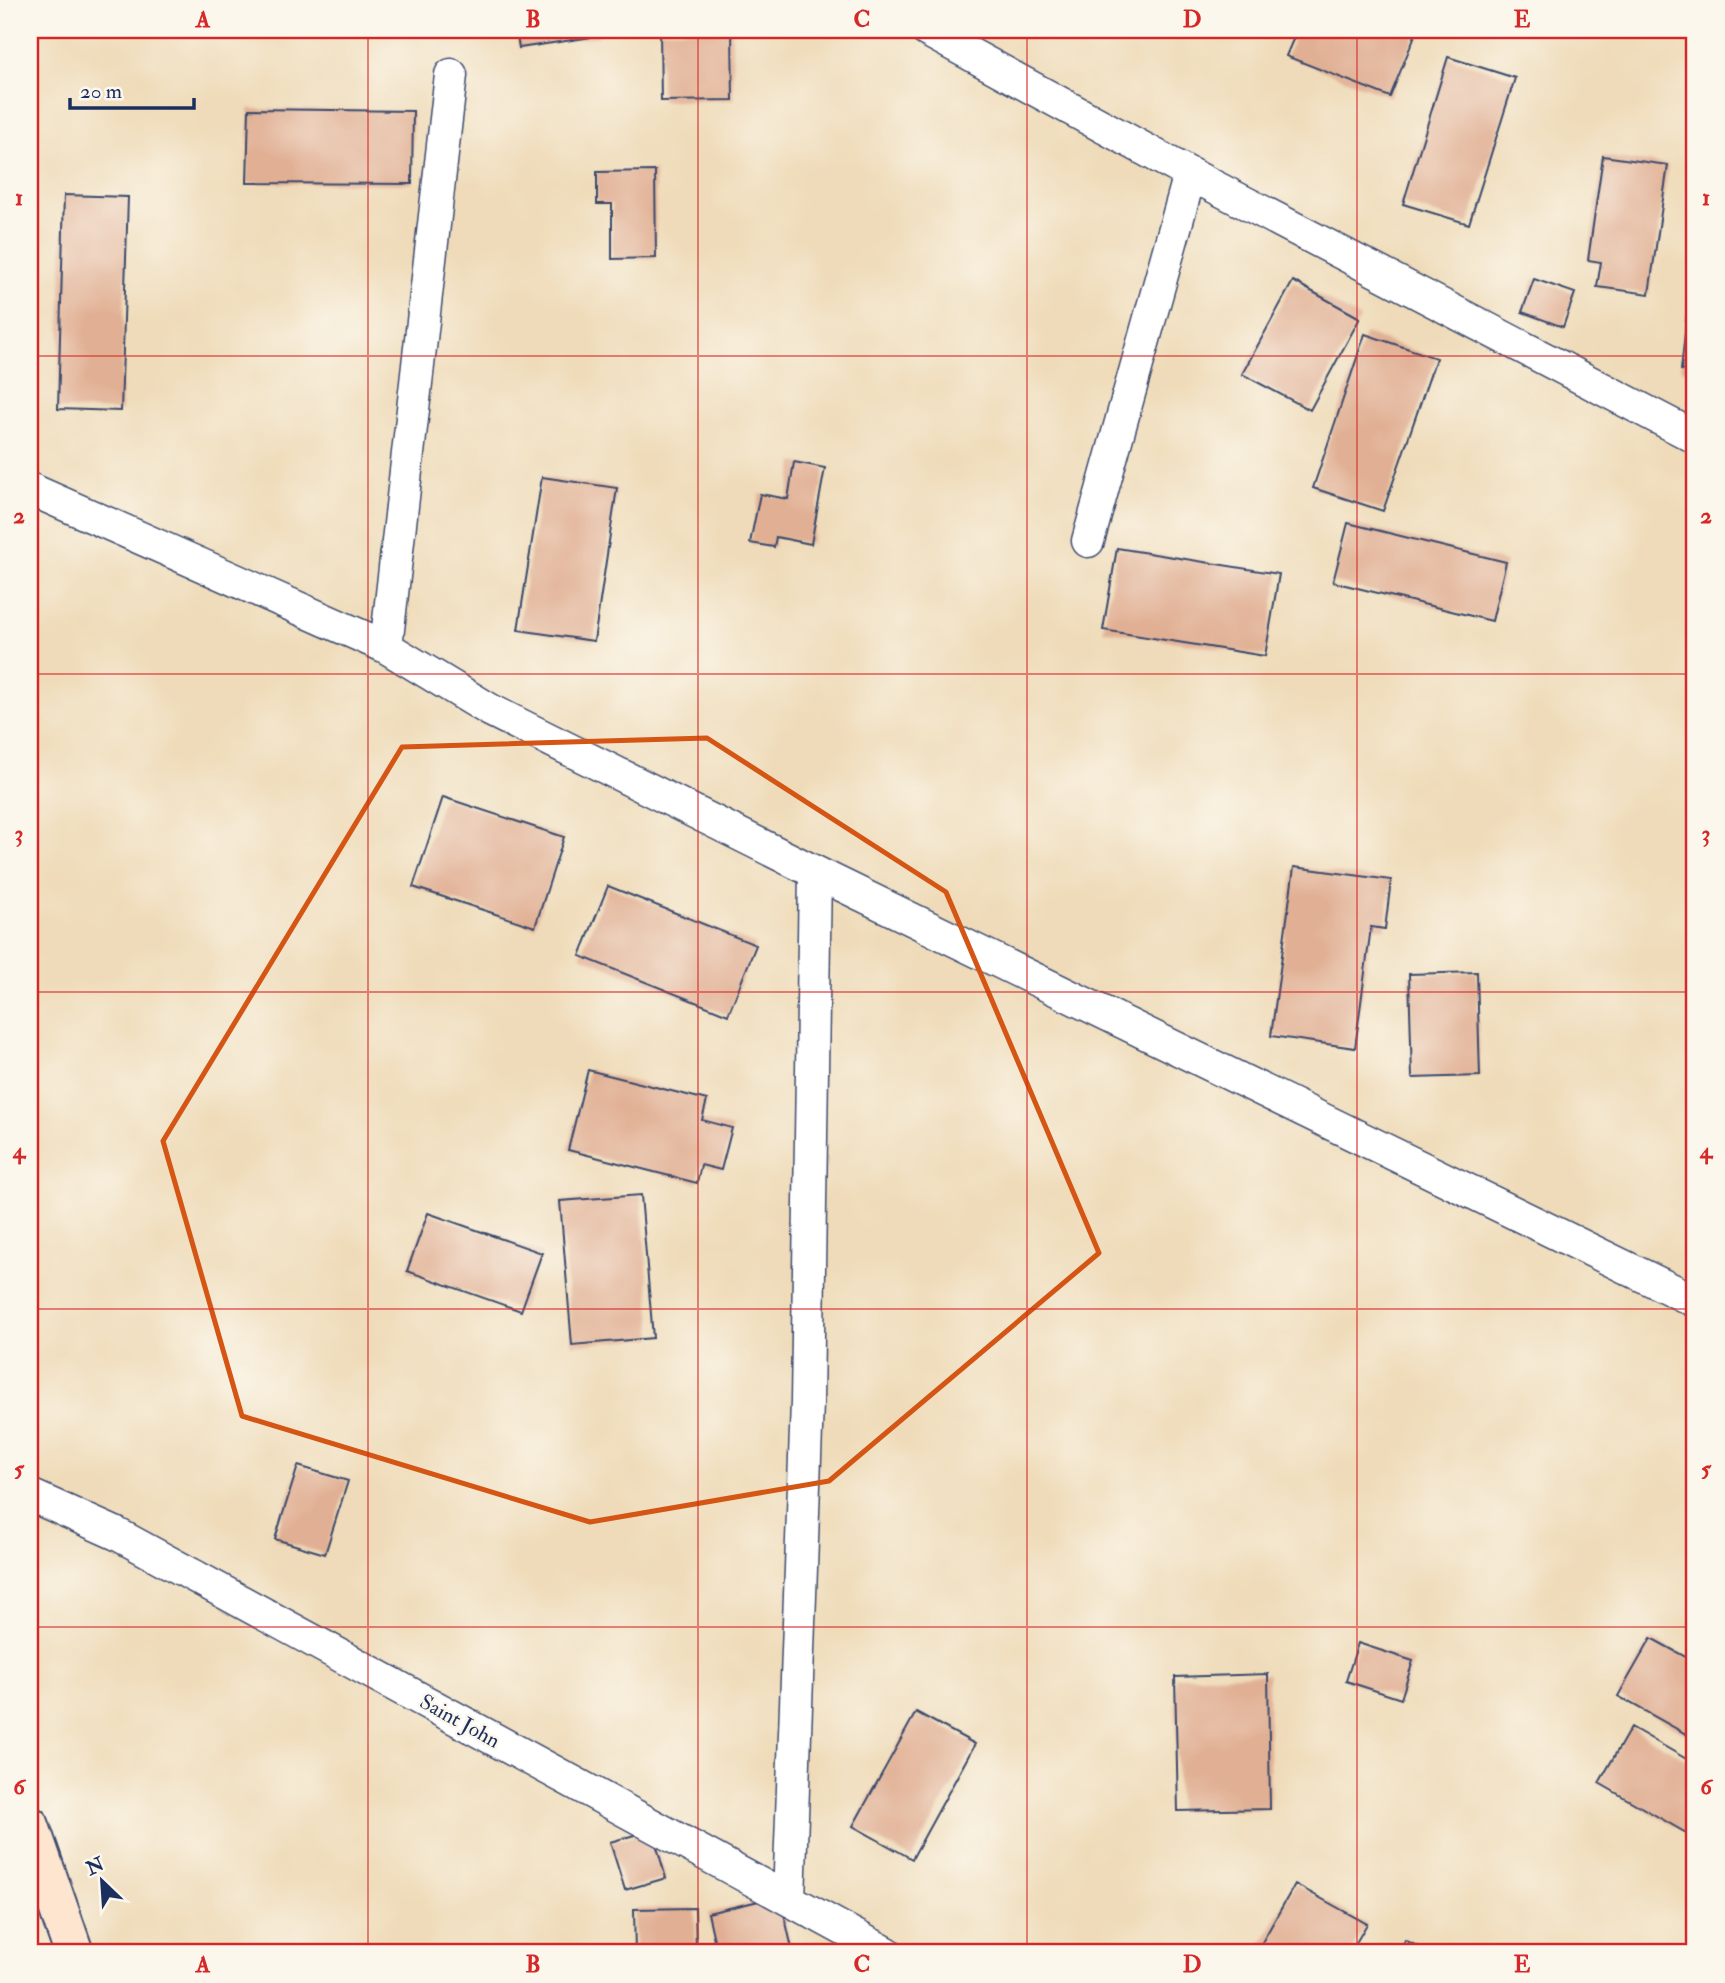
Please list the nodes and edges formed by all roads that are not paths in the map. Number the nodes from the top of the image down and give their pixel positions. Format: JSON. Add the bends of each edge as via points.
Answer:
{"nodes":[{"id":1,"x":926,"y":30,"type":"edge"},
{"id":2,"x":451,"y":75,"type":"dead end"},
{"id":3,"x":1190,"y":174,"type":"junction"},
{"id":4,"x":1695,"y":437,"type":"edge"},
{"id":5,"x":30,"y":489,"type":"edge"},
{"id":6,"x":1088,"y":541,"type":"dead end"},
{"id":7,"x":386,"y":647,"type":"junction"},
{"id":8,"x":815,"y":872,"type":"junction"},
{"id":9,"x":1695,"y":1301,"type":"edge"},
{"id":10,"x":30,"y":1495,"type":"edge"},
{"id":11,"x":30,"y":1826,"type":"edge"},
{"id":12,"x":789,"y":1899,"type":"junction"},
{"id":13,"x":74,"y":1953,"type":"edge"},
{"id":14,"x":887,"y":1953,"type":"edge"}],
"edges":[{"from":1,"to":3,"type":"street"},
{"from":2,"to":7,"type":"street"},
{"from":3,"to":4,"type":"street"},
{"from":3,"to":6,"type":"street"},
{"from":5,"to":7,"type":"street"},
{"from":7,"to":8,"type":"street","via":[[491,710]]},
{"from":8,"to":9,"type":"street"},
{"from":8,"to":12,"type":"street","via":[[807,1402]]},
{"from":10,"to":12,"type":"street","name":"Saint John","via":[[117,1534]]},
{"from":11,"to":13,"type":"street"},
{"from":12,"to":14,"type":"street","name":"Saint John"}]}
